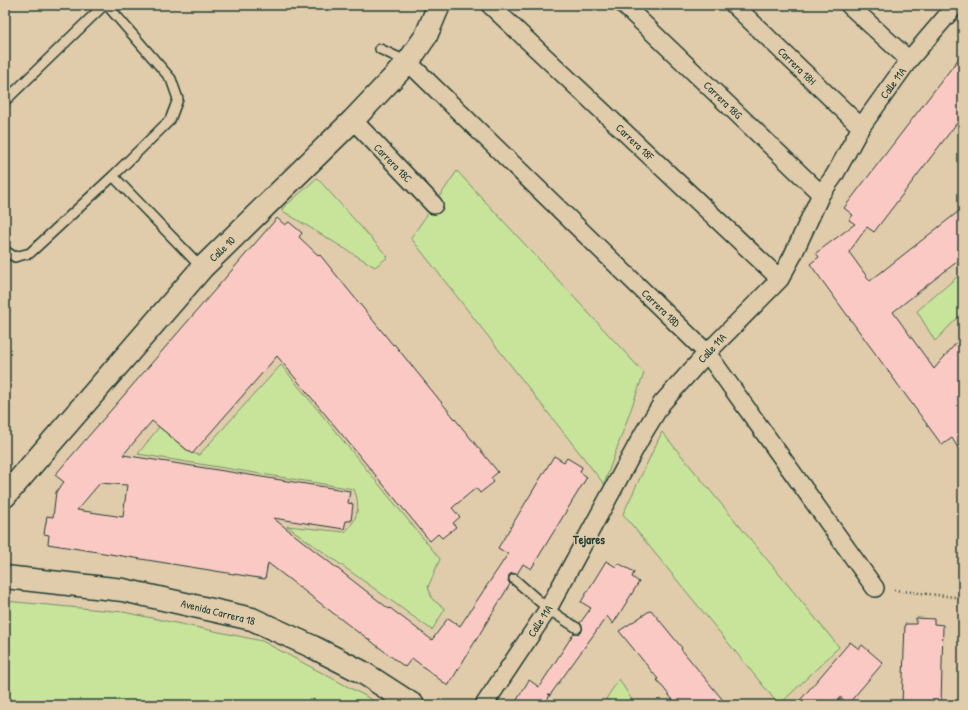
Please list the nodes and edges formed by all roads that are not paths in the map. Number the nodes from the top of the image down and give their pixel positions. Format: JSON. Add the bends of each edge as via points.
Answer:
{"nodes":[{"id":1,"x":106,"y":5,"type":"edge"},
{"id":2,"x":439,"y":5,"type":"edge"},
{"id":3,"x":490,"y":5,"type":"edge"},
{"id":4,"x":624,"y":5,"type":"edge"},
{"id":5,"x":734,"y":5,"type":"edge"},
{"id":6,"x":850,"y":5,"type":"edge"},
{"id":7,"x":956,"y":5,"type":"edge"},
{"id":8,"x":380,"y":49,"type":"dead end"},
{"id":9,"x":909,"y":60,"type":"junction"},
{"id":10,"x":408,"y":62,"type":"junction"},
{"id":11,"x":5,"y":101,"type":"edge"},
{"id":12,"x":353,"y":120,"type":"junction"},
{"id":13,"x":861,"y":127,"type":"junction"},
{"id":14,"x":113,"y":176,"type":"junction"},
{"id":15,"x":821,"y":194,"type":"junction"},
{"id":16,"x":434,"y":205,"type":"dead end"},
{"id":17,"x":5,"y":250,"type":"edge"},
{"id":18,"x":202,"y":268,"type":"junction"},
{"id":19,"x":780,"y":279,"type":"junction"},
{"id":20,"x":708,"y":353,"type":"junction"},
{"id":21,"x":5,"y":496,"type":"edge"},
{"id":22,"x":5,"y":577,"type":"edge"},
{"id":23,"x":514,"y":579,"type":"dead end"},
{"id":24,"x":875,"y":588,"type":"road end"},
{"id":25,"x":548,"y":609,"type":"junction"},
{"id":26,"x":577,"y":628,"type":"dead end"},
{"id":27,"x":413,"y":705,"type":"edge"},
{"id":28,"x":484,"y":705,"type":"edge"}],
"edges":[{"from":1,"to":11,"type":"lane"},
{"from":1,"to":14,"type":"lane","via":[[171,79],[178,99],[170,120]]},
{"from":2,"to":10,"type":"street","name":"Calle 10","via":[[426,36]]},
{"from":3,"to":19,"type":"street","name":"Carrera 18F"},
{"from":4,"to":15,"type":"street","name":"Carrera 18G"},
{"from":5,"to":13,"type":"street","name":"Carrera 18H"},
{"from":6,"to":9,"type":"street"},
{"from":7,"to":9,"type":"street","name":"Calle 11A"},
{"from":8,"to":10,"type":"lane"},
{"from":9,"to":13,"type":"street","name":"Calle 11A"},
{"from":10,"to":12,"type":"street","name":"Calle 10"},
{"from":10,"to":20,"type":"street","name":"Carrera 18D"},
{"from":12,"to":16,"type":"street","name":"Carrera 18C"},
{"from":12,"to":18,"type":"street","name":"Calle 10"},
{"from":13,"to":15,"type":"street","name":"Calle 11A"},
{"from":14,"to":17,"type":"lane","via":[[30,254],[15,257]]},
{"from":14,"to":18,"type":"lane"},
{"from":15,"to":19,"type":"street","name":"Calle 11A"},
{"from":18,"to":21,"type":"street","name":"Calle 10"},
{"from":19,"to":20,"type":"street","name":"Calle 11A"},
{"from":20,"to":24,"type":"street","name":"Carrera 18D"},
{"from":20,"to":25,"type":"street","name":"Calle 11A","via":[[662,403]]},
{"from":22,"to":27,"type":"street","name":"Avenida Carrera 18","via":[[123,590],[252,618],[362,672]]},
{"from":23,"to":25,"type":"lane"},
{"from":25,"to":26,"type":"lane"},
{"from":25,"to":28,"type":"street","name":"Calle 11A"}]}
